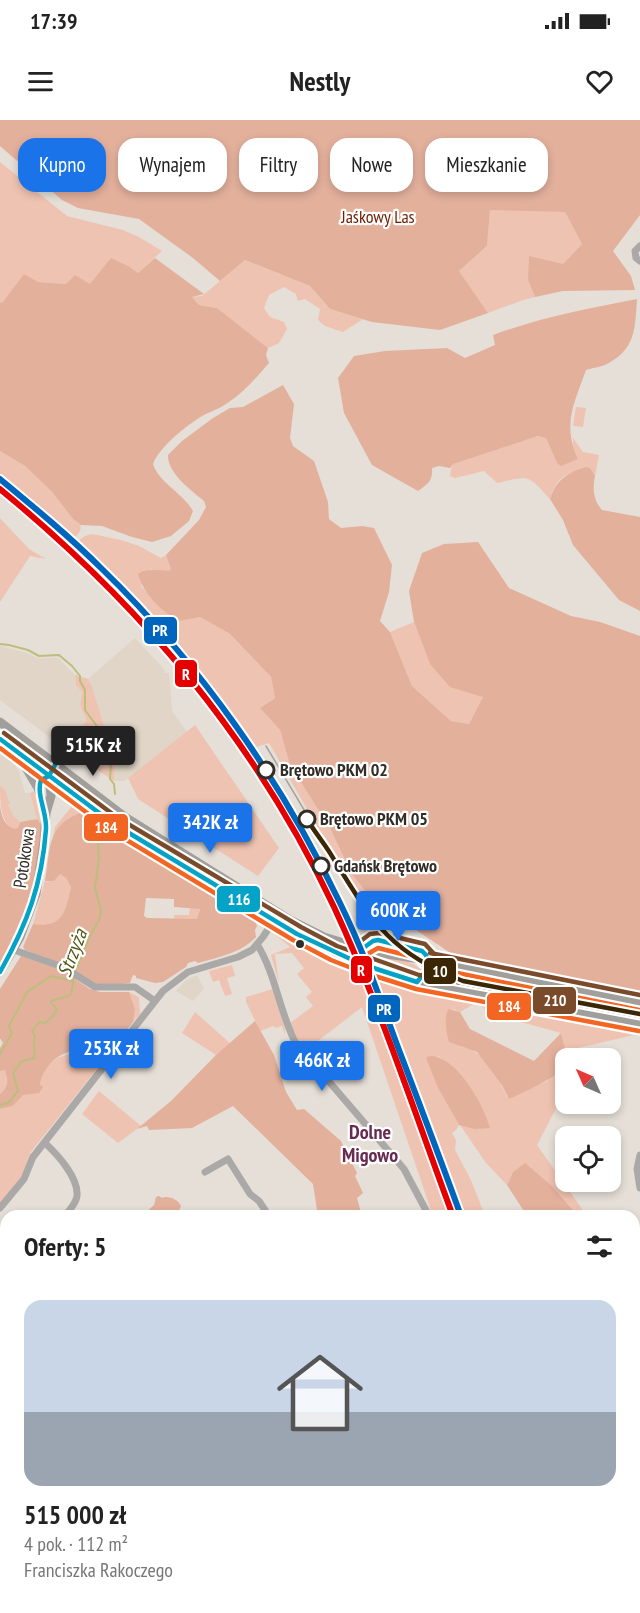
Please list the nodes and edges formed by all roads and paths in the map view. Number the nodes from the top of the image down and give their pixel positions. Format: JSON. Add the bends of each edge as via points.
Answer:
{"nodes":[{"id":1,"x":640,"y":246,"type":"edge"},
{"id":2,"x":640,"y":261,"type":"edge"},
{"id":3,"x":2,"y":727,"type":"edge"},
{"id":4,"x":0,"y":739,"type":"edge"},
{"id":5,"x":16,"y":752,"type":"junction"},
{"id":6,"x":55,"y":765,"type":"junction"},
{"id":7,"x":49,"y":776,"type":"junction"},
{"id":8,"x":38,"y":788,"type":"junction"},
{"id":9,"x":70,"y":792,"type":"junction"},
{"id":10,"x":51,"y":796,"type":"junction"},
{"id":11,"x":46,"y":813,"type":"junction"},
{"id":12,"x":274,"y":920,"type":"junction"},
{"id":13,"x":257,"y":944,"type":"junction"},
{"id":14,"x":14,"y":950,"type":"junction"},
{"id":15,"x":429,"y":960,"type":"junction"},
{"id":16,"x":0,"y":972,"type":"edge"},
{"id":17,"x":417,"y":982,"type":"junction"},
{"id":18,"x":155,"y":1000,"type":"junction"},
{"id":19,"x":640,"y":1003,"type":"edge"},
{"id":20,"x":640,"y":1024,"type":"edge"},
{"id":21,"x":45,"y":1143,"type":"junction"},
{"id":22,"x":640,"y":1155,"type":"edge"},
{"id":23,"x":205,"y":1172,"type":"dead end"},
{"id":24,"x":640,"y":1188,"type":"edge"},
{"id":25,"x":0,"y":1208,"type":"edge"},
{"id":26,"x":69,"y":1210,"type":"edge"},
{"id":27,"x":265,"y":1210,"type":"edge"},
{"id":28,"x":426,"y":1210,"type":"edge"}],
"edges":[{"from":1,"to":2,"type":"street","via":[[635,251]]},
{"from":3,"to":6,"type":"main road"},
{"from":4,"to":5,"type":"main road","name":"Potokowa"},
{"from":5,"to":7,"type":"main road","name":"Potokowa"},
{"from":5,"to":8,"type":"main road","name":"Potokowa"},
{"from":6,"to":7,"type":"main road"},
{"from":6,"to":15,"type":"main road","via":[[125,817],[302,926],[362,949]]},
{"from":7,"to":8,"type":"main road","via":[[41,780]]},
{"from":7,"to":9,"type":"main road"},
{"from":7,"to":10,"type":"main road","name":"Potokowa"},
{"from":8,"to":11,"type":"main road","name":"Potokowa"},
{"from":9,"to":10,"type":"main road"},
{"from":9,"to":12,"type":"main road","via":[[114,824]]},
{"from":10,"to":11,"type":"main road","name":"Potokowa"},
{"from":11,"to":14,"type":"main road","name":"Potokowa","via":[[36,894]]},
{"from":12,"to":13,"type":"street"},
{"from":12,"to":17,"type":"main road","via":[[334,953]]},
{"from":13,"to":18,"type":"street","via":[[238,957],[188,972]]},
{"from":13,"to":28,"type":"street","via":[[273,974],[294,1042],[408,1174]]},
{"from":14,"to":16,"type":"main road","name":"Potokowa"},
{"from":14,"to":18,"type":"street","via":[[58,965],[95,987],[135,987]]},
{"from":15,"to":17,"type":"main road","via":[[430,966]]},
{"from":15,"to":19,"type":"main road"},
{"from":17,"to":20,"type":"main road"},
{"from":18,"to":21,"type":"street"},
{"from":21,"to":25,"type":"street","via":[[33,1156],[24,1179]]},
{"from":21,"to":26,"type":"street","via":[[76,1187],[76,1199]]},
{"from":22,"to":24,"type":"street"},
{"from":23,"to":27,"type":"street","via":[[228,1159]]}]}
